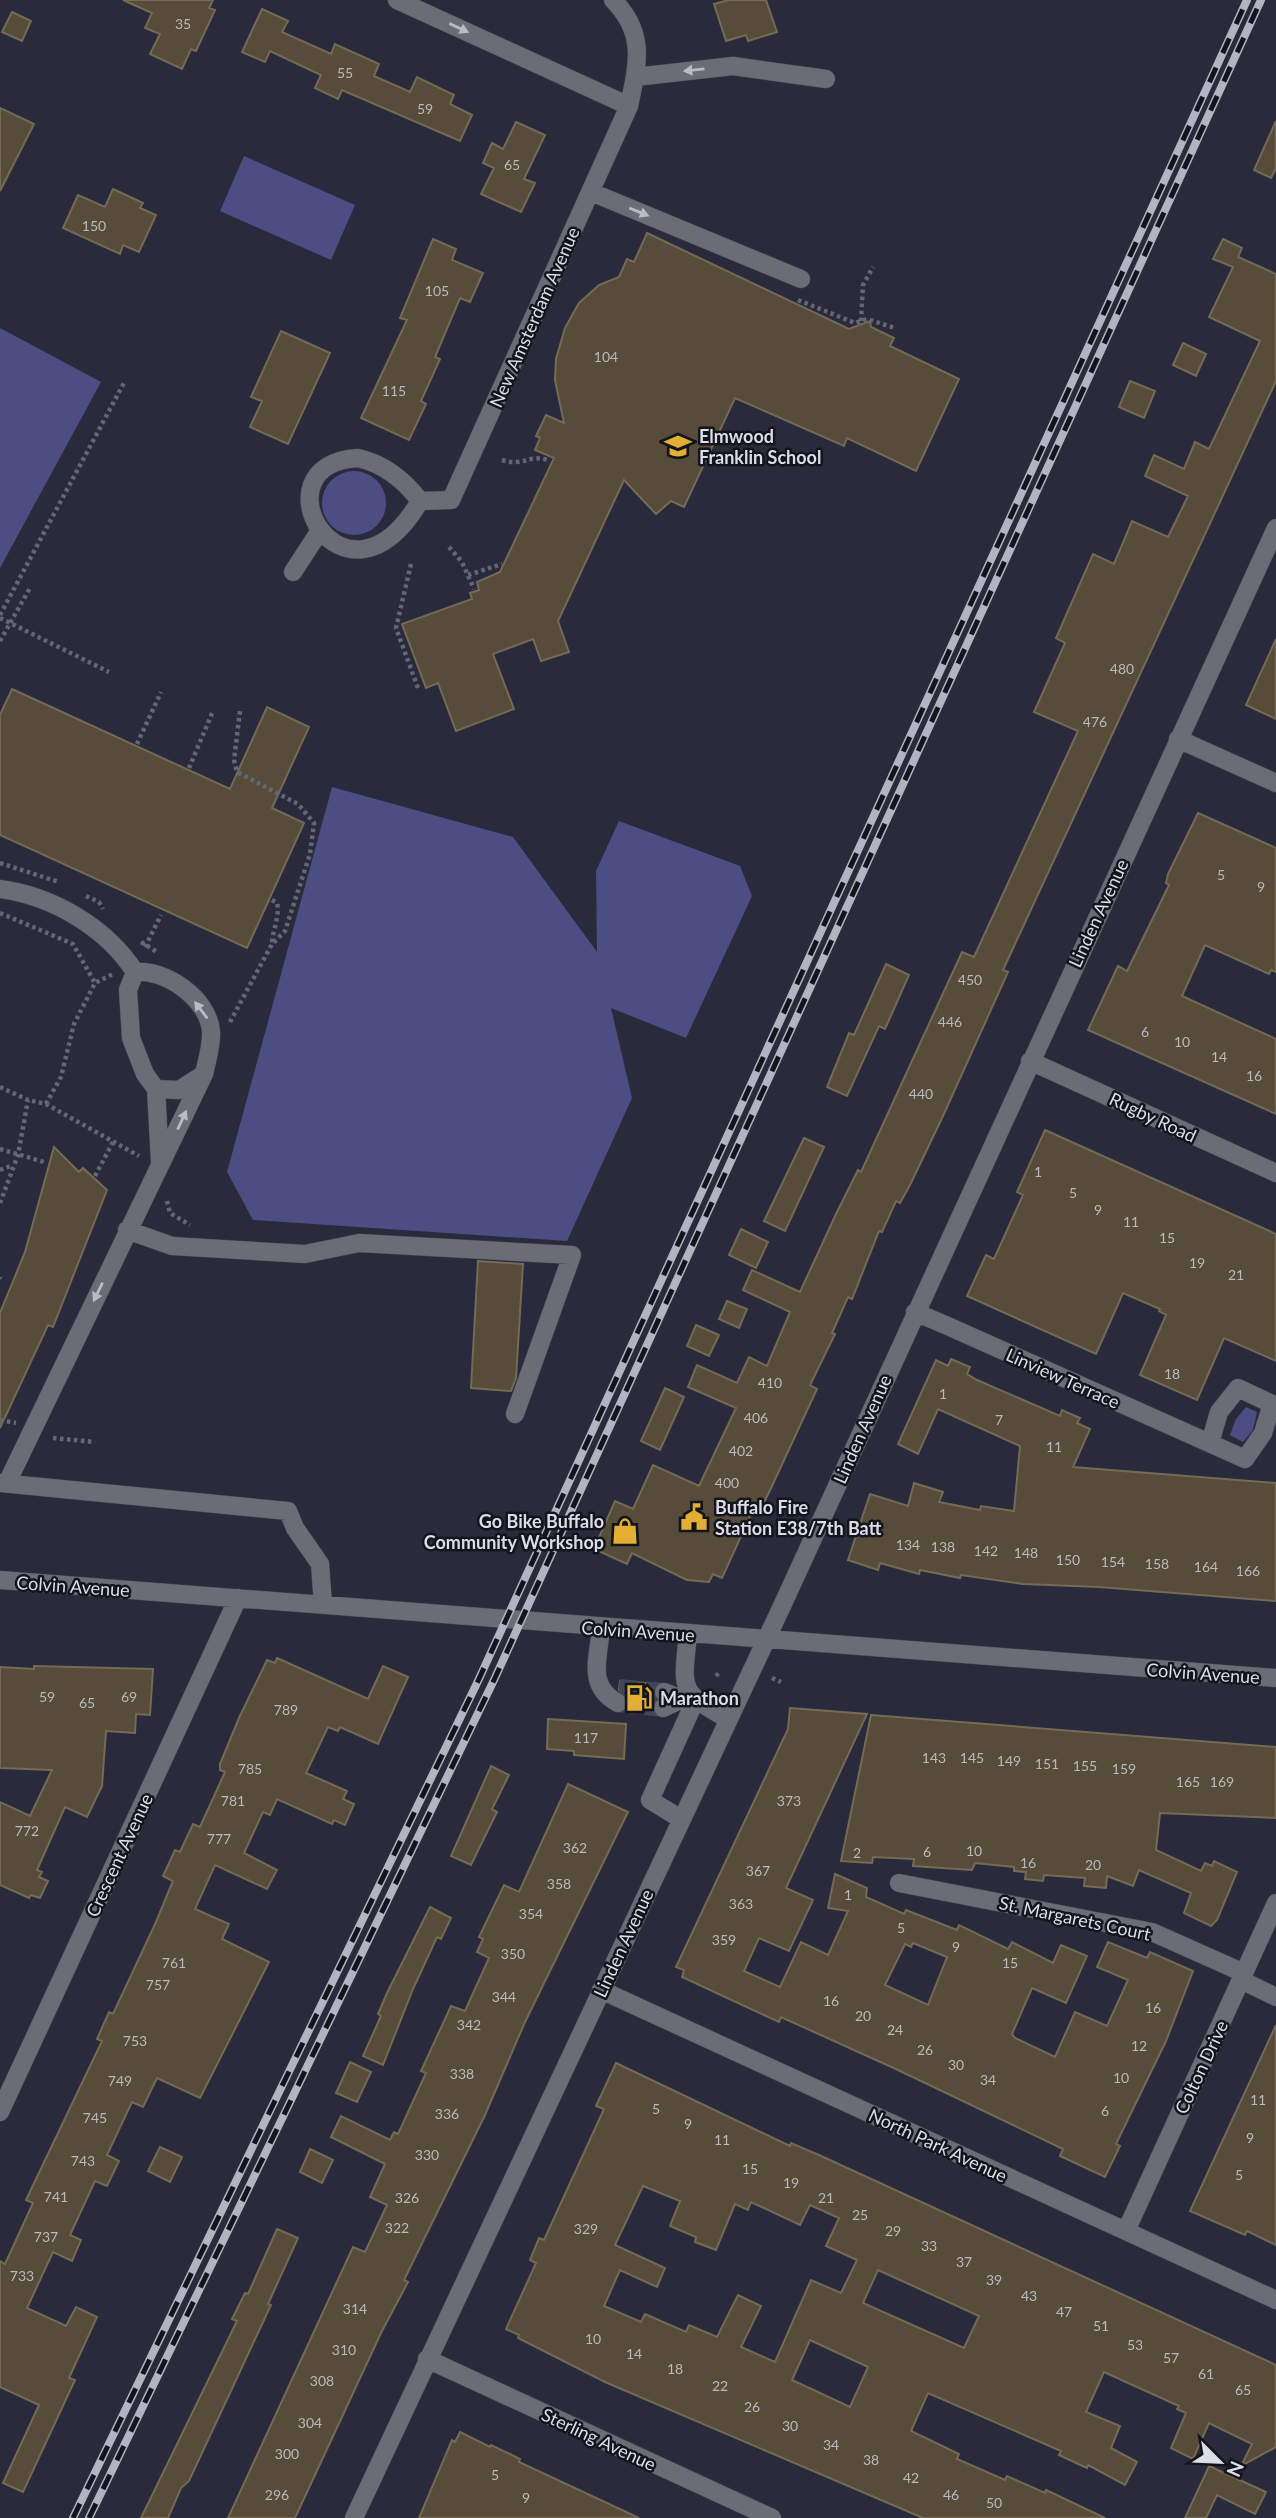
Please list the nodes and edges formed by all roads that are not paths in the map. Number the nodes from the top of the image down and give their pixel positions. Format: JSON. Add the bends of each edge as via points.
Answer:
{"nodes":[{"id":1,"x":397,"y":0,"type":"edge"},
{"id":2,"x":613,"y":0,"type":"edge"},
{"id":3,"x":635,"y":77,"type":"junction"},
{"id":4,"x":826,"y":79,"type":"dead end"},
{"id":5,"x":629,"y":106,"type":"junction"},
{"id":6,"x":591,"y":192,"type":"junction"},
{"id":7,"x":801,"y":279,"type":"dead end"},
{"id":8,"x":420,"y":501,"type":"junction"},
{"id":9,"x":1276,"y":528,"type":"edge"},
{"id":10,"x":319,"y":532,"type":"junction"},
{"id":11,"x":293,"y":572,"type":"dead end"},
{"id":12,"x":1178,"y":739,"type":"junction"},
{"id":13,"x":1276,"y":783,"type":"edge"},
{"id":14,"x":0,"y":888,"type":"edge"},
{"id":15,"x":135,"y":972,"type":"junction"},
{"id":16,"x":1030,"y":1061,"type":"junction"},
{"id":17,"x":204,"y":1074,"type":"junction"},
{"id":18,"x":156,"y":1089,"type":"junction"},
{"id":19,"x":161,"y":1166,"type":"junction"},
{"id":20,"x":1276,"y":1173,"type":"edge"},
{"id":21,"x":127,"y":1230,"type":"junction"},
{"id":22,"x":915,"y":1312,"type":"junction"},
{"id":23,"x":515,"y":1414,"type":"dead end"},
{"id":24,"x":1210,"y":1443,"type":"dead end"},
{"id":25,"x":3,"y":1483,"type":"edge"},
{"id":26,"x":0,"y":1580,"type":"edge"},
{"id":27,"x":238,"y":1598,"type":"junction"},
{"id":28,"x":323,"y":1605,"type":"junction"},
{"id":29,"x":601,"y":1629,"type":"junction"},
{"id":30,"x":688,"y":1635,"type":"junction"},
{"id":31,"x":765,"y":1641,"type":"junction"},
{"id":32,"x":1276,"y":1678,"type":"edge"},
{"id":33,"x":614,"y":1696,"type":"dead end"},
{"id":34,"x":688,"y":1698,"type":"junction"},
{"id":35,"x":663,"y":1700,"type":"tunnel mouth"},
{"id":36,"x":728,"y":1718,"type":"junction"},
{"id":37,"x":681,"y":1819,"type":"junction"},
{"id":38,"x":899,"y":1883,"type":"dead end"},
{"id":39,"x":1276,"y":1903,"type":"edge"},
{"id":40,"x":1242,"y":1977,"type":"junction"},
{"id":41,"x":601,"y":1990,"type":"junction"},
{"id":42,"x":1276,"y":1997,"type":"edge"},
{"id":43,"x":0,"y":2112,"type":"edge"},
{"id":44,"x":1126,"y":2231,"type":"junction"},
{"id":45,"x":1276,"y":2300,"type":"edge"},
{"id":46,"x":427,"y":2359,"type":"junction"},
{"id":47,"x":354,"y":2518,"type":"edge"},
{"id":48,"x":772,"y":2518,"type":"edge"}],
"edges":[{"from":1,"to":5,"type":"street","one_way":true},
{"from":2,"to":3,"type":"street","name":"New Amsterdam Avenue","via":[[628,15],[639,51]]},
{"from":4,"to":3,"type":"street","one_way":true,"via":[[733,66]]},
{"from":3,"to":5,"type":"street","name":"New Amsterdam Avenue"},
{"from":5,"to":6,"type":"street","name":"New Amsterdam Avenue"},
{"from":6,"to":7,"type":"street","one_way":true},
{"from":6,"to":8,"type":"street","name":"New Amsterdam Avenue","via":[[451,499]]},
{"from":8,"to":10,"type":"street","via":[[407,524],[385,542],[343,548]]},
{"from":8,"to":10,"type":"street","via":[[382,468],[358,458],[345,459],[323,471],[310,494],[309,508]]},
{"from":9,"to":12,"type":"street","name":"Linden Avenue"},
{"from":10,"to":11,"type":"street"},
{"from":12,"to":13,"type":"street"},
{"from":12,"to":16,"type":"street","name":"Linden Avenue"},
{"from":14,"to":15,"type":"street","via":[[35,896],[67,911],[109,943]]},
{"from":17,"to":15,"type":"street","one_way":true,"via":[[211,1030],[202,1006],[169,979],[150,971]]},
{"from":15,"to":18,"type":"street","via":[[128,990],[131,1038]]},
{"from":16,"to":20,"type":"street","name":"Rugby Road"},
{"from":16,"to":22,"type":"street","name":"Linden Avenue"},
{"from":17,"to":18,"type":"street","via":[[186,1088]]},
{"from":19,"to":17,"type":"street","one_way":true},
{"from":18,"to":19,"type":"street"},
{"from":19,"to":21,"type":"street"},
{"from":21,"to":23,"type":"street","via":[[172,1246],[305,1254],[359,1243],[572,1255]]},
{"from":21,"to":25,"type":"street","one_way":true},
{"from":22,"to":24,"type":"street","name":"Linview Terrace"},
{"from":22,"to":31,"type":"street","name":"Linden Avenue"},
{"from":25,"to":28,"type":"street","via":[[288,1511],[320,1564]]},
{"from":26,"to":27,"type":"street","name":"Colvin Avenue"},
{"from":27,"to":28,"type":"street","name":"Colvin Avenue"},
{"from":27,"to":43,"type":"street","name":"Crescent Avenue"},
{"from":28,"to":29,"type":"street","name":"Colvin Avenue"},
{"from":29,"to":30,"type":"street","name":"Colvin Avenue"},
{"from":29,"to":33,"type":"street","via":[[596,1679]]},
{"from":30,"to":31,"type":"street","name":"Colvin Avenue"},
{"from":30,"to":34,"type":"street","via":[[683,1675]]},
{"from":31,"to":32,"type":"street","name":"Colvin Avenue"},
{"from":31,"to":36,"type":"street","name":"Linden Avenue"},
{"from":34,"to":35,"type":"street"},
{"from":34,"to":36,"type":"street"},
{"from":34,"to":37,"type":"street","via":[[650,1800]]},
{"from":36,"to":37,"type":"street","name":"Linden Avenue"},
{"from":37,"to":41,"type":"street","name":"Linden Avenue"},
{"from":38,"to":40,"type":"street","name":"St. Margarets Court","via":[[1152,1933]]},
{"from":39,"to":40,"type":"street","name":"Colton Drive"},
{"from":40,"to":42,"type":"street","name":"St. Margarets Court"},
{"from":40,"to":44,"type":"street","name":"Colton Drive"},
{"from":41,"to":44,"type":"street","name":"North Park Avenue"},
{"from":41,"to":46,"type":"street","name":"Linden Avenue"},
{"from":44,"to":45,"type":"street","name":"North Park Avenue"},
{"from":46,"to":47,"type":"street","name":"Linden Avenue"},
{"from":46,"to":48,"type":"street","name":"Sterling Avenue"}]}
